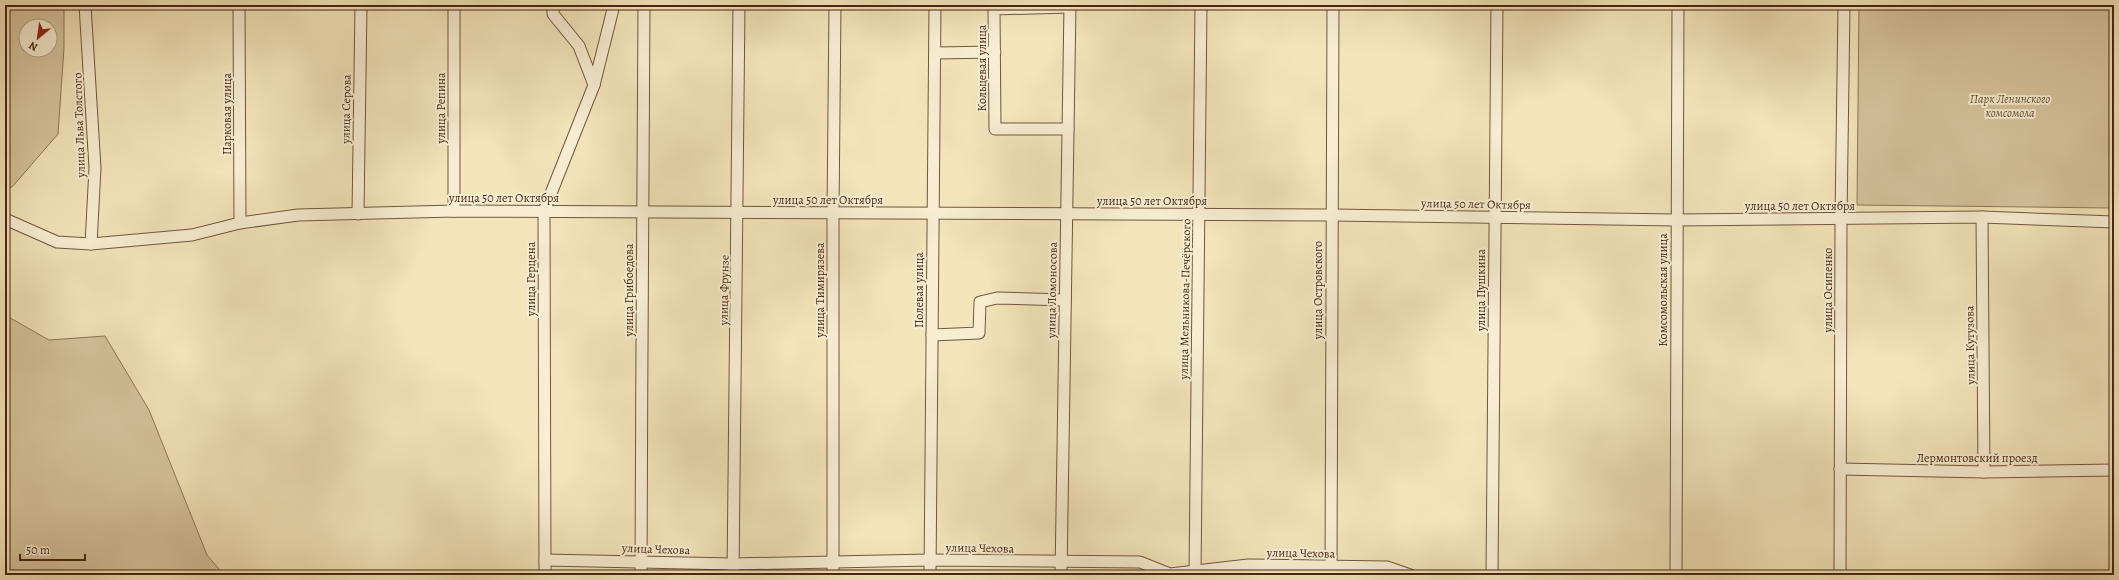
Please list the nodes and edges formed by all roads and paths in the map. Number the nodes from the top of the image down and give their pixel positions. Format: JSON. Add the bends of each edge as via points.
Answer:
{"nodes":[{"id":1,"x":85,"y":5,"type":"edge"},
{"id":2,"x":239,"y":5,"type":"edge"},
{"id":3,"x":361,"y":5,"type":"edge"},
{"id":4,"x":454,"y":5,"type":"edge"},
{"id":5,"x":553,"y":5,"type":"edge"},
{"id":6,"x":614,"y":5,"type":"edge"},
{"id":7,"x":644,"y":5,"type":"edge"},
{"id":8,"x":739,"y":5,"type":"edge"},
{"id":9,"x":835,"y":5,"type":"edge"},
{"id":10,"x":935,"y":5,"type":"edge"},
{"id":11,"x":1201,"y":5,"type":"edge"},
{"id":12,"x":1333,"y":5,"type":"edge"},
{"id":13,"x":1497,"y":5,"type":"edge"},
{"id":14,"x":1678,"y":5,"type":"edge"},
{"id":15,"x":1844,"y":5,"type":"edge"},
{"id":16,"x":1070,"y":6,"type":"edge"},
{"id":17,"x":995,"y":52,"type":"junction"},
{"id":18,"x":934,"y":53,"type":"junction"},
{"id":19,"x":594,"y":85,"type":"junction"},
{"id":20,"x":1068,"y":129,"type":"junction"},
{"id":21,"x":544,"y":210,"type":"junction"},
{"id":22,"x":454,"y":211,"type":"junction"},
{"id":23,"x":641,"y":212,"type":"junction"},
{"id":24,"x":738,"y":213,"type":"junction"},
{"id":25,"x":358,"y":214,"type":"junction"},
{"id":26,"x":833,"y":214,"type":"junction"},
{"id":27,"x":932,"y":214,"type":"junction"},
{"id":28,"x":1066,"y":214,"type":"junction"},
{"id":29,"x":1199,"y":214,"type":"junction"},
{"id":30,"x":1331,"y":215,"type":"junction"},
{"id":31,"x":1495,"y":217,"type":"junction"},
{"id":32,"x":1982,"y":217,"type":"junction"},
{"id":33,"x":5,"y":219,"type":"edge"},
{"id":34,"x":1841,"y":219,"type":"junction"},
{"id":35,"x":1676,"y":220,"type":"junction"},
{"id":36,"x":2114,"y":222,"type":"edge"},
{"id":37,"x":240,"y":224,"type":"junction"},
{"id":38,"x":90,"y":244,"type":"junction"},
{"id":39,"x":1065,"y":300,"type":"junction"},
{"id":40,"x":932,"y":335,"type":"junction"},
{"id":41,"x":1840,"y":470,"type":"junction"},
{"id":42,"x":2114,"y":470,"type":"edge"},
{"id":43,"x":1984,"y":472,"type":"junction"},
{"id":44,"x":545,"y":560,"type":"junction"},
{"id":45,"x":930,"y":560,"type":"junction"},
{"id":46,"x":641,"y":561,"type":"junction"},
{"id":47,"x":833,"y":561,"type":"junction"},
{"id":48,"x":1061,"y":562,"type":"junction"},
{"id":49,"x":733,"y":569,"type":"edge"},
{"id":50,"x":1331,"y":571,"type":"edge"},
{"id":51,"x":1195,"y":572,"type":"edge"},
{"id":52,"x":545,"y":575,"type":"edge"},
{"id":53,"x":641,"y":575,"type":"edge"},
{"id":54,"x":833,"y":575,"type":"edge"},
{"id":55,"x":930,"y":575,"type":"edge"},
{"id":56,"x":1061,"y":575,"type":"edge"},
{"id":57,"x":1410,"y":575,"type":"edge"},
{"id":58,"x":1492,"y":575,"type":"edge"},
{"id":59,"x":1676,"y":575,"type":"edge"},
{"id":60,"x":1840,"y":575,"type":"edge"}],
"edges":[{"from":1,"to":38,"type":"street","name":"улица Льва Толстого","via":[[95,168]]},
{"from":2,"to":37,"type":"street","name":"Парковая улица"},
{"from":3,"to":25,"type":"street","name":"улица Серова"},
{"from":4,"to":22,"type":"street","name":"улица Репина"},
{"from":5,"to":19,"type":"street","via":[[553,14],[579,46]]},
{"from":6,"to":19,"type":"street","name":"улица Герцена"},
{"from":7,"to":23,"type":"street","name":"улица Грибоедова"},
{"from":8,"to":24,"type":"street","name":"улица Фрунзе"},
{"from":9,"to":26,"type":"street","name":"улица Тимирязева"},
{"from":10,"to":18,"type":"street","name":"Полевая улица"},
{"from":11,"to":29,"type":"street","name":"улица Мельникова-Печёрского"},
{"from":12,"to":30,"type":"street","name":"улица Островского"},
{"from":13,"to":31,"type":"street","name":"улица Пушкина"},
{"from":14,"to":35,"type":"street","name":"Комсомольская улица"},
{"from":15,"to":34,"type":"street","name":"улица Осипенко"},
{"from":16,"to":17,"type":"street","name":"Кольцевая улица","via":[[994,9]]},
{"from":16,"to":20,"type":"street","name":"улица Ломоносова"},
{"from":17,"to":18,"type":"street"},
{"from":17,"to":20,"type":"street","name":"Кольцевая улица","via":[[995,129]]},
{"from":18,"to":27,"type":"street","name":"Полевая улица"},
{"from":19,"to":21,"type":"street","name":"улица Герцена"},
{"from":20,"to":28,"type":"street","name":"улица Ломоносова"},
{"from":21,"to":22,"type":"street","name":"улица 50 лет Октября"},
{"from":21,"to":23,"type":"street","name":"улица 50 лет Октября"},
{"from":21,"to":44,"type":"street","name":"улица Герцена"},
{"from":22,"to":25,"type":"street","name":"улица 50 лет Октября"},
{"from":23,"to":24,"type":"street","name":"улица 50 лет Октября"},
{"from":23,"to":46,"type":"street","name":"улица Грибоедова"},
{"from":24,"to":26,"type":"street","name":"улица 50 лет Октября"},
{"from":24,"to":49,"type":"street","name":"улица Фрунзе"},
{"from":25,"to":37,"type":"street","name":"улица 50 лет Октября","via":[[298,215]]},
{"from":26,"to":27,"type":"street","name":"улица 50 лет Октября"},
{"from":26,"to":47,"type":"street","name":"улица Тимирязева"},
{"from":27,"to":28,"type":"street","name":"улица 50 лет Октября"},
{"from":27,"to":40,"type":"street","name":"Полевая улица"},
{"from":28,"to":29,"type":"street","name":"улица 50 лет Октября"},
{"from":28,"to":39,"type":"street","name":"улица Ломоносова"},
{"from":29,"to":30,"type":"street","name":"улица 50 лет Октября"},
{"from":29,"to":51,"type":"street","name":"улица Мельникова-Печёрского"},
{"from":30,"to":31,"type":"street","name":"улица 50 лет Октября"},
{"from":30,"to":50,"type":"street","name":"улица Островского"},
{"from":31,"to":35,"type":"street","name":"улица 50 лет Октября"},
{"from":31,"to":58,"type":"street","name":"улица Пушкина"},
{"from":32,"to":34,"type":"street","name":"улица 50 лет Октября"},
{"from":32,"to":36,"type":"street","name":"улица 50 лет Октября"},
{"from":32,"to":43,"type":"street","name":"улица Кутузова"},
{"from":33,"to":38,"type":"street","name":"улица 50 лет Октября","via":[[57,242]]},
{"from":34,"to":35,"type":"street","name":"улица 50 лет Октября"},
{"from":34,"to":41,"type":"street","name":"улица Осипенко"},
{"from":35,"to":59,"type":"street","name":"Комсомольская улица"},
{"from":37,"to":38,"type":"street","name":"улица 50 лет Октября","via":[[192,235]]},
{"from":39,"to":40,"type":"street","via":[[997,298],[980,302],[979,333]]},
{"from":39,"to":48,"type":"street","name":"улица Ломоносова"},
{"from":40,"to":45,"type":"street","name":"Полевая улица"},
{"from":41,"to":43,"type":"street","name":"Лермонтовский проезд"},
{"from":41,"to":60,"type":"street","name":"улица Осипенко"},
{"from":42,"to":43,"type":"street","name":"Лермонтовский проезд"},
{"from":44,"to":46,"type":"street","name":"улица Чехова"},
{"from":44,"to":52,"type":"street","name":"улица Герцена"},
{"from":45,"to":47,"type":"street","name":"улица Чехова"},
{"from":45,"to":48,"type":"street","name":"улица Чехова"},
{"from":45,"to":55,"type":"street","name":"Полевая улица"},
{"from":46,"to":49,"type":"street","name":"улица Чехова"},
{"from":46,"to":53,"type":"street","name":"улица Грибоедова"},
{"from":47,"to":49,"type":"street","name":"улица Чехова"},
{"from":47,"to":54,"type":"street","name":"улица Тимирязева"},
{"from":48,"to":51,"type":"street","name":"улица Чехова","via":[[1140,562],[1170,574]]},
{"from":48,"to":56,"type":"street","name":"улица Ломоносова"},
{"from":50,"to":51,"type":"street","name":"улица Чехова","via":[[1248,565]]},
{"from":50,"to":57,"type":"street","name":"улица Чехова","via":[[1387,567]]}]}
